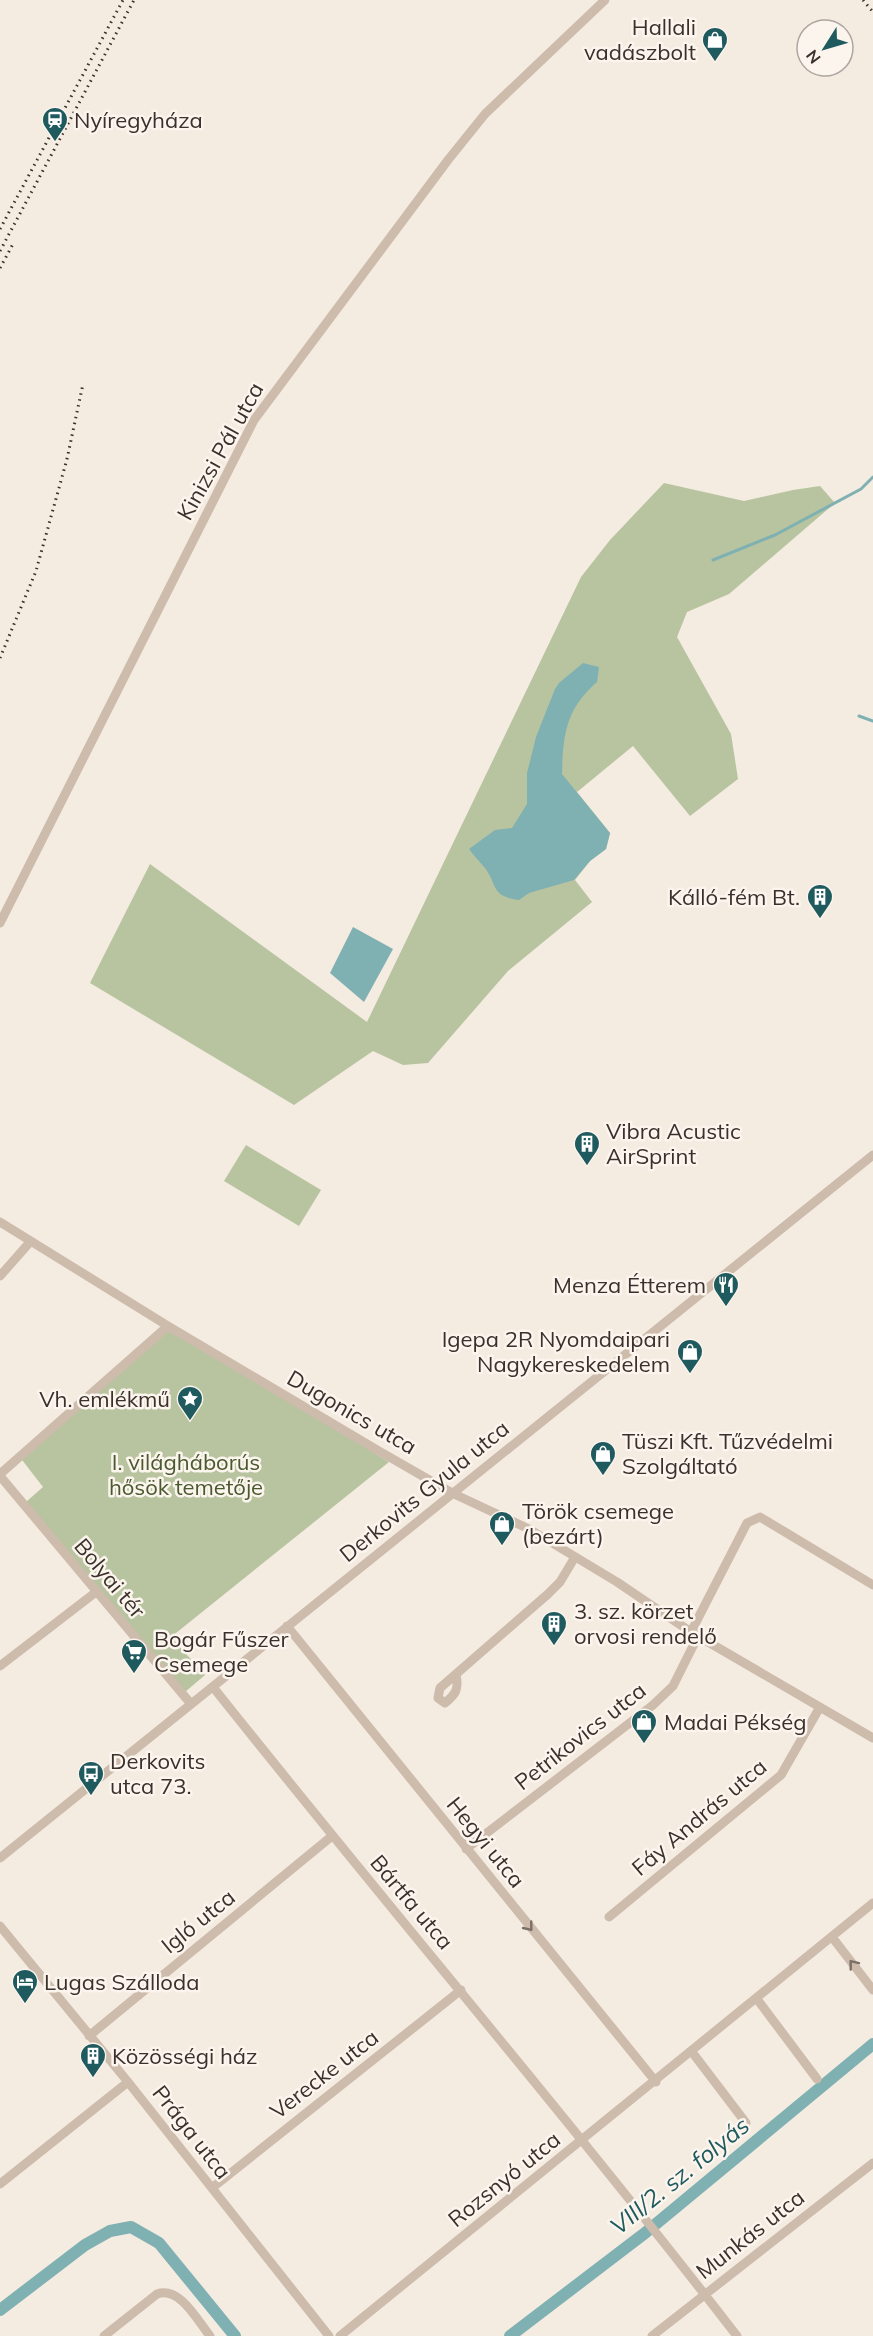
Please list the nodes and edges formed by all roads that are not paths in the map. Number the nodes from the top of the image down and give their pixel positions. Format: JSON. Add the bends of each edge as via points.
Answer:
{"nodes":[{"id":1,"x":605,"y":0,"type":"edge"},
{"id":2,"x":0,"y":923,"type":"edge"},
{"id":3,"x":873,"y":1155,"type":"edge"},
{"id":4,"x":0,"y":1222,"type":"edge"},
{"id":5,"x":30,"y":1242,"type":"junction"},
{"id":6,"x":0,"y":1276,"type":"edge"},
{"id":7,"x":168,"y":1326,"type":"junction"},
{"id":8,"x":0,"y":1475,"type":"edge"},
{"id":9,"x":452,"y":1493,"type":"junction"},
{"id":10,"x":574,"y":1557,"type":"junction"},
{"id":11,"x":873,"y":1585,"type":"edge"},
{"id":12,"x":96,"y":1592,"type":"junction"},
{"id":13,"x":287,"y":1626,"type":"junction"},
{"id":14,"x":694,"y":1634,"type":"junction"},
{"id":15,"x":0,"y":1666,"type":"edge"},
{"id":16,"x":456,"y":1675,"type":"junction"},
{"id":17,"x":213,"y":1687,"type":"junction"},
{"id":18,"x":191,"y":1704,"type":"junction"},
{"id":19,"x":820,"y":1707,"type":"junction"},
{"id":20,"x":873,"y":1738,"type":"edge"},
{"id":21,"x":332,"y":1836,"type":"junction"},
{"id":22,"x":466,"y":1849,"type":"junction"},
{"id":23,"x":0,"y":1858,"type":"edge"},
{"id":24,"x":873,"y":1904,"type":"edge"},
{"id":25,"x":609,"y":1917,"type":"dead end"},
{"id":26,"x":0,"y":1926,"type":"edge"},
{"id":27,"x":832,"y":1938,"type":"junction"},
{"id":28,"x":461,"y":1990,"type":"junction"},
{"id":29,"x":873,"y":1990,"type":"edge"},
{"id":30,"x":756,"y":2000,"type":"junction"},
{"id":31,"x":89,"y":2036,"type":"junction"},
{"id":32,"x":692,"y":2052,"type":"junction"},
{"id":33,"x":817,"y":2079,"type":"dead end"},
{"id":34,"x":128,"y":2082,"type":"junction"},
{"id":35,"x":656,"y":2082,"type":"junction"},
{"id":36,"x":746,"y":2123,"type":"dead end"},
{"id":37,"x":583,"y":2140,"type":"junction"},
{"id":38,"x":873,"y":2163,"type":"edge"},
{"id":39,"x":0,"y":2184,"type":"edge"},
{"id":40,"x":212,"y":2187,"type":"junction"},
{"id":41,"x":705,"y":2294,"type":"junction"},
{"id":42,"x":104,"y":2336,"type":"edge"},
{"id":43,"x":210,"y":2336,"type":"edge"},
{"id":44,"x":329,"y":2336,"type":"edge"},
{"id":45,"x":340,"y":2336,"type":"edge"},
{"id":46,"x":652,"y":2336,"type":"edge"},
{"id":47,"x":737,"y":2336,"type":"edge"}],
"edges":[{"from":1,"to":2,"type":"street","name":"Kinizsi Pál utca","via":[[485,114],[254,420]]},
{"from":3,"to":9,"type":"street","name":"Derkovits Gyula utca"},
{"from":4,"to":5,"type":"street","name":"Dugonics utca"},
{"from":5,"to":6,"type":"street"},
{"from":5,"to":7,"type":"street","name":"Dugonics utca"},
{"from":7,"to":8,"type":"street"},
{"from":7,"to":9,"type":"street","name":"Dugonics utca"},
{"from":8,"to":12,"type":"street","name":"Bolyai tér"},
{"from":9,"to":10,"type":"street","name":"Dugonics utca","via":[[529,1529]]},
{"from":9,"to":13,"type":"street","name":"Derkovits Gyula utca"},
{"from":10,"to":14,"type":"street","name":"Dugonics utca"},
{"from":10,"to":16,"type":"street","via":[[560,1582]]},
{"from":11,"to":14,"type":"street","name":"Petrikovics utca","via":[[760,1517],[747,1523]]},
{"from":12,"to":15,"type":"street"},
{"from":12,"to":18,"type":"street","name":"Bolyai tér"},
{"from":13,"to":17,"type":"street","name":"Derkovits Gyula utca"},
{"from":13,"to":22,"type":"street","name":"Hegyi utca"},
{"from":14,"to":19,"type":"street","name":"Dugonics utca"},
{"from":14,"to":22,"type":"street","name":"Petrikovics utca","via":[[673,1686],[660,1699]]},
{"from":16,"to":16,"type":"street","via":[[440,1688],[438,1698],[445,1703],[459,1686]]},
{"from":17,"to":18,"type":"street","name":"Derkovits Gyula utca"},
{"from":17,"to":21,"type":"street","name":"Bártfa utca"},
{"from":18,"to":23,"type":"street","name":"Derkovits Gyula utca"},
{"from":19,"to":20,"type":"street","name":"Dugonics utca"},
{"from":19,"to":25,"type":"street","name":"Fáy András utca","via":[[781,1775]]},
{"from":21,"to":28,"type":"street","name":"Bártfa utca"},
{"from":21,"to":31,"type":"street","name":"Igló utca"},
{"from":22,"to":35,"type":"street","name":"Hegyi utca","one_way":true},
{"from":24,"to":27,"type":"street","name":"Rozsnyó utca"},
{"from":26,"to":31,"type":"street","name":"Prága utca"},
{"from":29,"to":27,"type":"street","one_way":true},
{"from":27,"to":30,"type":"street","name":"Rozsnyó utca"},
{"from":28,"to":37,"type":"street","name":"Bártfa utca"},
{"from":28,"to":40,"type":"street","name":"Verecke utca"},
{"from":30,"to":32,"type":"street","name":"Rozsnyó utca"},
{"from":30,"to":33,"type":"street"},
{"from":31,"to":34,"type":"street","name":"Prága utca"},
{"from":32,"to":35,"type":"street","name":"Rozsnyó utca"},
{"from":32,"to":36,"type":"street"},
{"from":34,"to":39,"type":"street"},
{"from":34,"to":40,"type":"street","name":"Prága utca"},
{"from":35,"to":37,"type":"street","name":"Rozsnyó utca"},
{"from":37,"to":41,"type":"street","name":"Bártfa utca"},
{"from":37,"to":45,"type":"street","name":"Rozsnyó utca"},
{"from":38,"to":41,"type":"street","name":"Munkás utca"},
{"from":40,"to":44,"type":"street","name":"Prága utca"},
{"from":41,"to":46,"type":"street","name":"Munkás utca"},
{"from":41,"to":47,"type":"street","name":"Bártfa utca"},
{"from":42,"to":43,"type":"street","via":[[164,2291],[180,2299]]}]}
